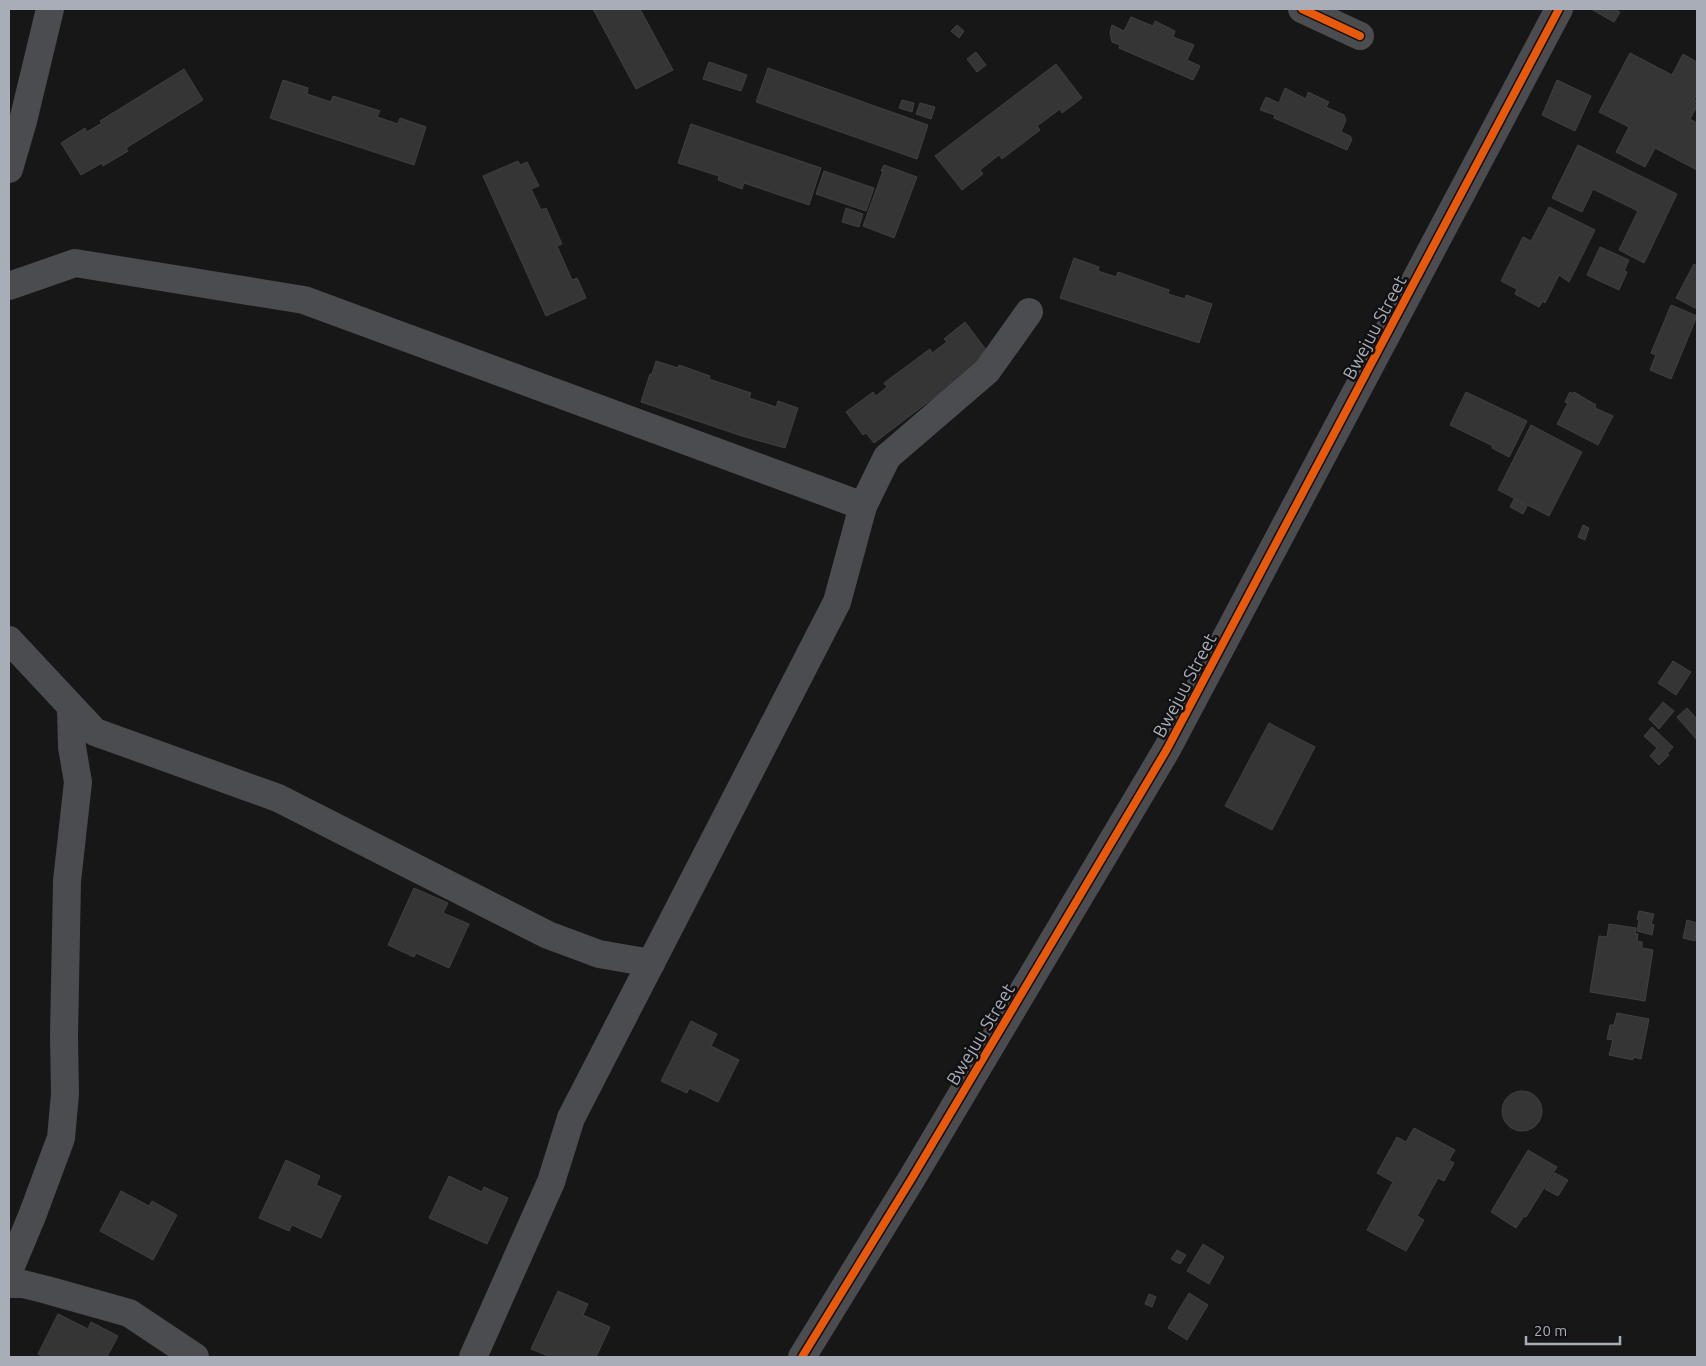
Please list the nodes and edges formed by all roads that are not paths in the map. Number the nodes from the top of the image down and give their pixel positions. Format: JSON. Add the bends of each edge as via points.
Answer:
{"nodes":[{"id":1,"x":50,"y":9,"type":"edge"},
{"id":2,"x":1302,"y":9,"type":"edge"},
{"id":3,"x":1560,"y":9,"type":"edge"},
{"id":4,"x":1360,"y":36,"type":"dead end"},
{"id":5,"x":9,"y":169,"type":"edge"},
{"id":6,"x":9,"y":286,"type":"edge"},
{"id":7,"x":1029,"y":312,"type":"dead end"},
{"id":8,"x":862,"y":506,"type":"junction"},
{"id":9,"x":9,"y":640,"type":"edge"},
{"id":10,"x":71,"y":708,"type":"junction"},
{"id":11,"x":651,"y":963,"type":"junction"},
{"id":12,"x":9,"y":1271,"type":"edge"},
{"id":13,"x":9,"y":1284,"type":"edge"},
{"id":14,"x":195,"y":1357,"type":"edge"},
{"id":15,"x":474,"y":1357,"type":"edge"},
{"id":16,"x":802,"y":1357,"type":"edge"}],
"edges":[{"from":1,"to":5,"type":"street"},
{"from":2,"to":4,"type":"street"},
{"from":3,"to":16,"type":"street","name":"Bwejuu Street","via":[[1167,749]]},
{"from":6,"to":8,"type":"street","via":[[75,263],[304,300]]},
{"from":7,"to":8,"type":"street","via":[[987,371],[887,457]]},
{"from":8,"to":11,"type":"street","via":[[837,602]]},
{"from":9,"to":10,"type":"street"},
{"from":10,"to":11,"type":"street","via":[[95,732],[278,798],[548,935],[599,954]]},
{"from":10,"to":12,"type":"street","via":[[72,746],[78,782],[67,881],[65,1094],[61,1138]]},
{"from":11,"to":15,"type":"street","via":[[570,1118],[551,1182]]},
{"from":13,"to":14,"type":"street","via":[[24,1284],[129,1313]]}]}
